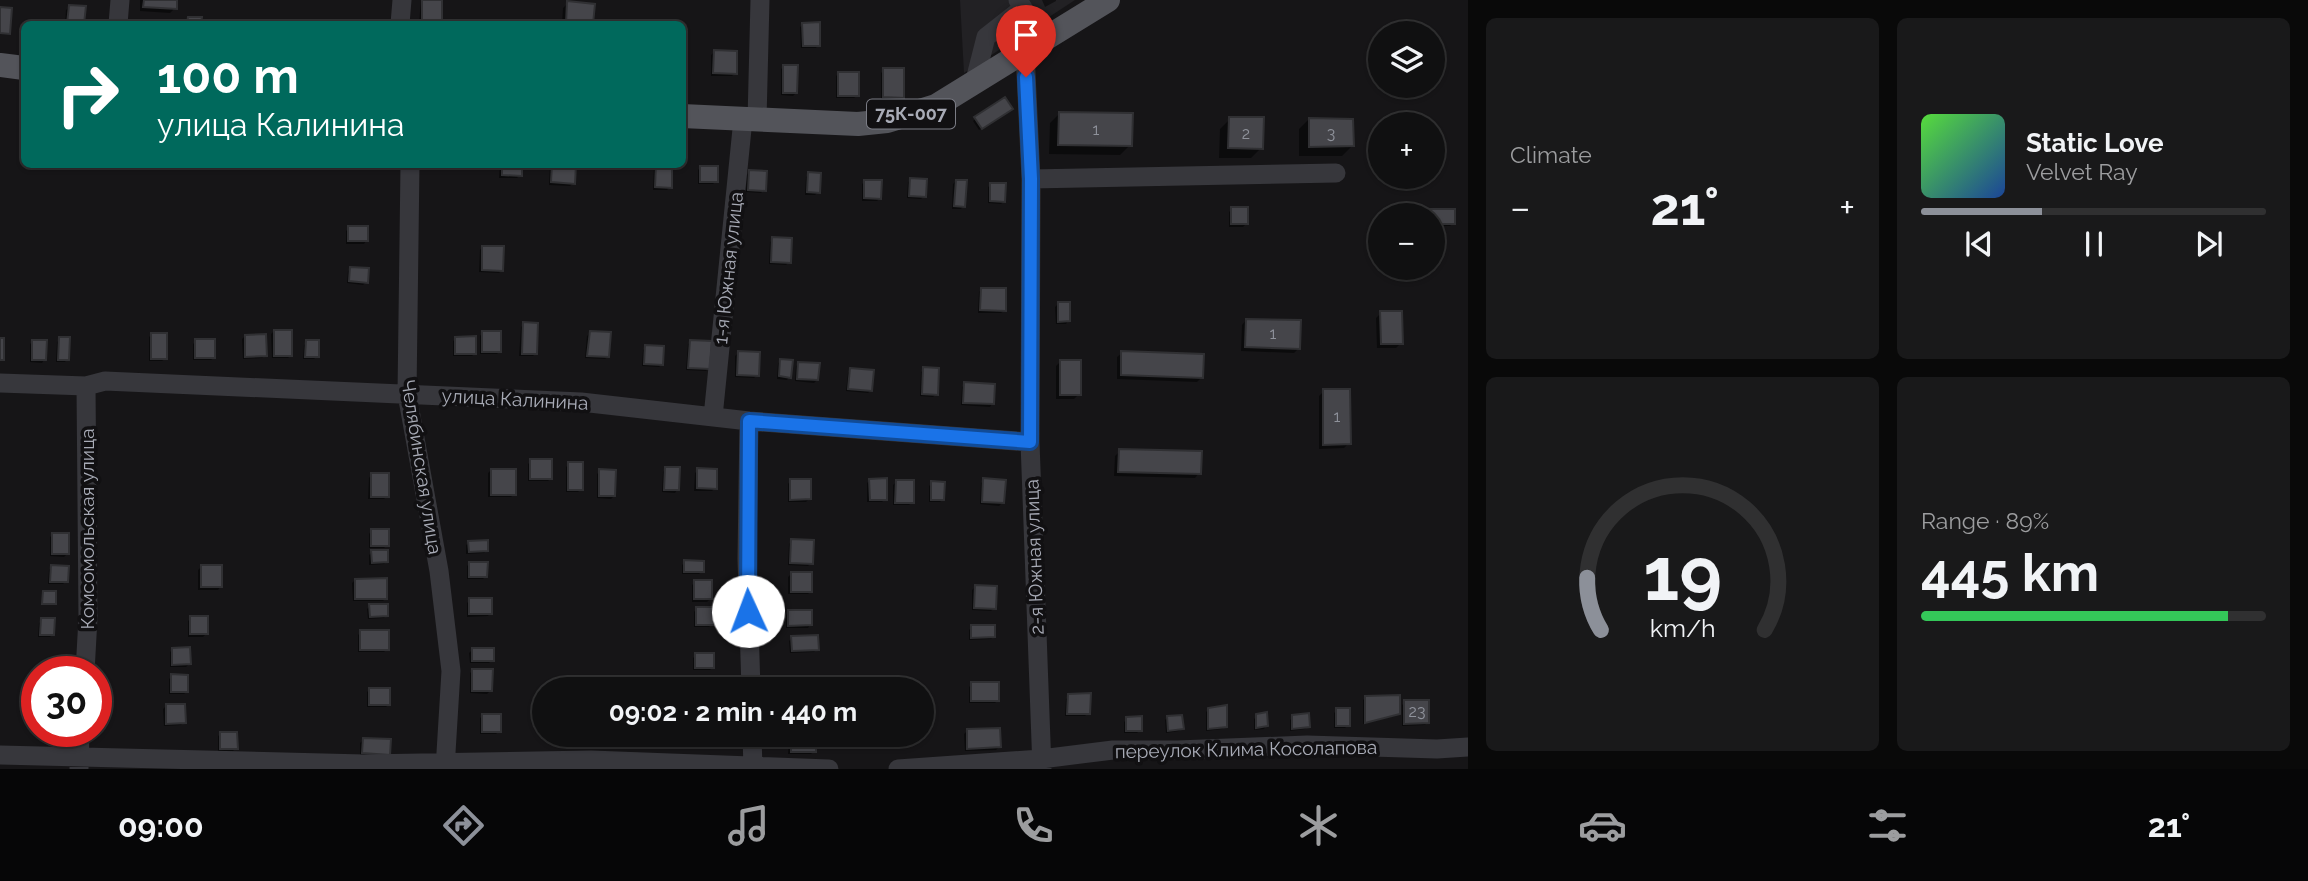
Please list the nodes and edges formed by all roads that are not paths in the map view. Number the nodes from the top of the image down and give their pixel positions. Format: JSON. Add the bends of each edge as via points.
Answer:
{"nodes":[{"id":1,"x":120,"y":0,"type":"edge"},
{"id":2,"x":402,"y":0,"type":"edge"},
{"id":3,"x":760,"y":0,"type":"edge"},
{"id":4,"x":1018,"y":0,"type":"edge"},
{"id":5,"x":1108,"y":0,"type":"edge"},
{"id":6,"x":118,"y":21,"type":"edge"},
{"id":7,"x":400,"y":21,"type":"edge"},
{"id":8,"x":1024,"y":52,"type":"junction"},
{"id":9,"x":0,"y":65,"type":"edge"},
{"id":10,"x":21,"y":68,"type":"edge"},
{"id":11,"x":974,"y":85,"type":"junction"},
{"id":12,"x":686,"y":116,"type":"edge"},
{"id":13,"x":750,"y":120,"type":"junction"},
{"id":14,"x":411,"y":168,"type":"edge"},
{"id":15,"x":1336,"y":173,"type":"dead end"},
{"id":16,"x":1031,"y":179,"type":"junction"},
{"id":17,"x":0,"y":383,"type":"edge"},
{"id":18,"x":86,"y":386,"type":"junction"},
{"id":19,"x":407,"y":394,"type":"junction"},
{"id":20,"x":713,"y":416,"type":"junction"},
{"id":21,"x":749,"y":421,"type":"junction"},
{"id":22,"x":1030,"y":442,"type":"junction"},
{"id":23,"x":86,"y":656,"type":"edge"},
{"id":24,"x":751,"y":677,"type":"edge"},
{"id":25,"x":752,"y":747,"type":"edge"},
{"id":26,"x":1468,"y":747,"type":"edge"},
{"id":27,"x":0,"y":755,"type":"edge"},
{"id":28,"x":79,"y":762,"type":"edge"},
{"id":29,"x":591,"y":764,"type":"edge"},
{"id":30,"x":1042,"y":764,"type":"edge"},
{"id":31,"x":445,"y":766,"type":"edge"},
{"id":32,"x":753,"y":768,"type":"edge"},
{"id":33,"x":829,"y":769,"type":"edge"},
{"id":34,"x":898,"y":769,"type":"edge"}],
"edges":[{"from":1,"to":6,"type":"street"},
{"from":2,"to":7,"type":"street"},
{"from":3,"to":13,"type":"street","name":"1-я Южная улица"},
{"from":4,"to":11,"type":"street","via":[[1023,8],[986,37]]},
{"from":5,"to":8,"type":"main road","number":"75К-007"},
{"from":8,"to":11,"type":"main road","number":"75К-007"},
{"from":8,"to":16,"type":"street","name":"2-я Южная улица"},
{"from":9,"to":10,"type":"main road"},
{"from":11,"to":13,"type":"main road","number":"75К-007","via":[[936,106],[887,121]]},
{"from":12,"to":13,"type":"main road","number":"75К-007"},
{"from":13,"to":20,"type":"street","name":"1-я Южная улица"},
{"from":14,"to":19,"type":"street","name":"Челябинская улица"},
{"from":15,"to":16,"type":"street"},
{"from":16,"to":22,"type":"street","name":"2-я Южная улица"},
{"from":17,"to":18,"type":"street","name":"улица Калинина"},
{"from":18,"to":19,"type":"street","name":"улица Калинина","via":[[105,381]]},
{"from":18,"to":23,"type":"street","name":"Комсомольская улица"},
{"from":19,"to":20,"type":"street","name":"улица Калинина","via":[[581,401]]},
{"from":19,"to":31,"type":"street","name":"Челябинская улица","via":[[452,671]]},
{"from":20,"to":21,"type":"street","name":"улица Калинина"},
{"from":21,"to":22,"type":"street","name":"улица Калинина"},
{"from":21,"to":24,"type":"street"},
{"from":22,"to":30,"type":"street","name":"2-я Южная улица"},
{"from":25,"to":32,"type":"street"},
{"from":26,"to":30,"type":"street","name":"переулок Клима Косолапова","via":[[1113,750]]},
{"from":27,"to":28,"type":"street"},
{"from":28,"to":31,"type":"street"},
{"from":29,"to":31,"type":"street"},
{"from":29,"to":32,"type":"street"},
{"from":30,"to":34,"type":"street","name":"переулок Клима Косолапова"},
{"from":32,"to":33,"type":"street"}]}
